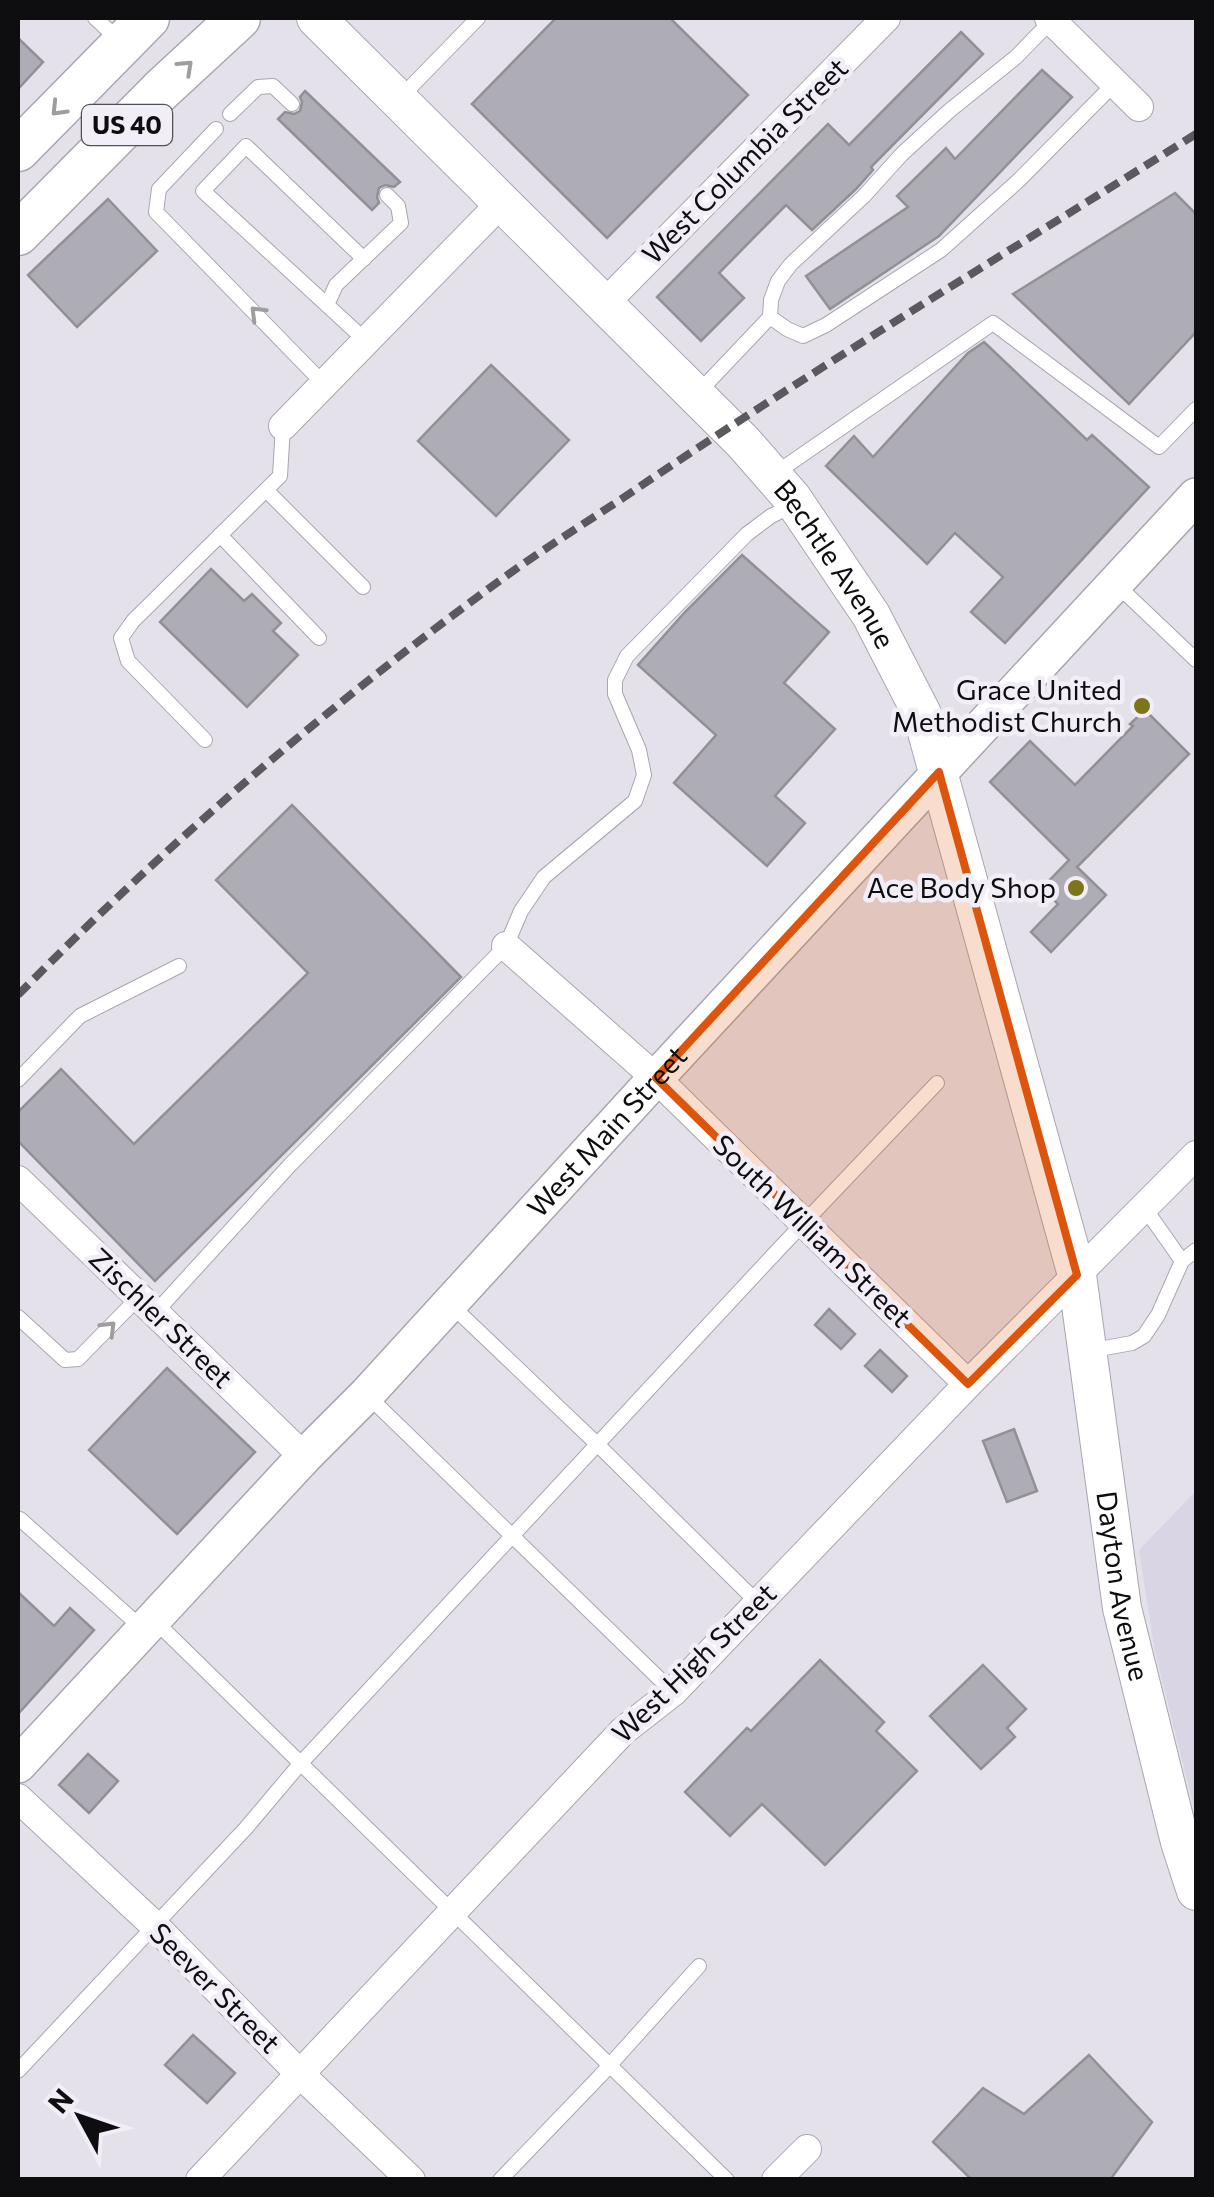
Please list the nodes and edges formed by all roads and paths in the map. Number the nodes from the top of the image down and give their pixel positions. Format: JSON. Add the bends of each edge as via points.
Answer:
{"nodes":[{"id":1,"x":239,"y":18,"type":"edge"},
{"id":2,"x":316,"y":18,"type":"edge"},
{"id":3,"x":478,"y":18,"type":"edge"},
{"id":4,"x":886,"y":18,"type":"edge"},
{"id":5,"x":1051,"y":19,"type":"edge"},
{"id":6,"x":122,"y":26,"type":"edge"},
{"id":7,"x":1114,"y":83,"type":"junction"},
{"id":8,"x":398,"y":100,"type":"junction"},
{"id":9,"x":292,"y":104,"type":"dead end"},
{"id":10,"x":1139,"y":107,"type":"dead end"},
{"id":11,"x":230,"y":114,"type":"dead end"},
{"id":12,"x":216,"y":129,"type":"dead end"},
{"id":13,"x":18,"y":150,"type":"edge"},
{"id":14,"x":387,"y":195,"type":"dead end"},
{"id":15,"x":502,"y":202,"type":"junction"},
{"id":16,"x":18,"y":234,"type":"edge"},
{"id":17,"x":364,"y":259,"type":"junction"},
{"id":18,"x":604,"y":304,"type":"junction"},
{"id":19,"x":328,"y":305,"type":"junction"},
{"id":20,"x":770,"y":317,"type":"junction"},
{"id":21,"x":366,"y":341,"type":"junction"},
{"id":22,"x":324,"y":384,"type":"junction"},
{"id":23,"x":696,"y":395,"type":"junction"},
{"id":24,"x":1196,"y":409,"type":"edge"},
{"id":25,"x":283,"y":426,"type":"joint"},
{"id":26,"x":266,"y":490,"type":"junction"},
{"id":27,"x":784,"y":490,"type":"junction"},
{"id":28,"x":1196,"y":496,"type":"edge"},
{"id":29,"x":220,"y":534,"type":"junction"},
{"id":30,"x":1115,"y":583,"type":"junction"},
{"id":31,"x":362,"y":587,"type":"dead end"},
{"id":32,"x":320,"y":638,"type":"dead end"},
{"id":33,"x":1196,"y":660,"type":"edge"},
{"id":34,"x":205,"y":740,"type":"dead end"},
{"id":35,"x":939,"y":772,"type":"junction"},
{"id":36,"x":506,"y":946,"type":"junction"},
{"id":37,"x":179,"y":966,"type":"dead end"},
{"id":38,"x":656,"y":1078,"type":"junction"},
{"id":39,"x":18,"y":1080,"type":"edge"},
{"id":40,"x":937,"y":1083,"type":"dead end"},
{"id":41,"x":1196,"y":1155,"type":"edge"},
{"id":42,"x":18,"y":1180,"type":"edge"},
{"id":43,"x":1144,"y":1207,"type":"junction"},
{"id":44,"x":803,"y":1222,"type":"junction"},
{"id":45,"x":1196,"y":1250,"type":"edge"},
{"id":46,"x":1182,"y":1261,"type":"junction"},
{"id":47,"x":1077,"y":1275,"type":"junction"},
{"id":48,"x":449,"y":1304,"type":"junction"},
{"id":49,"x":147,"y":1305,"type":"junction"},
{"id":50,"x":18,"y":1317,"type":"edge"},
{"id":51,"x":1087,"y":1351,"type":"junction"},
{"id":52,"x":968,"y":1384,"type":"junction"},
{"id":53,"x":366,"y":1394,"type":"junction"},
{"id":54,"x":597,"y":1444,"type":"junction"},
{"id":55,"x":304,"y":1457,"type":"junction"},
{"id":56,"x":20,"y":1519,"type":"dead end"},
{"id":57,"x":512,"y":1536,"type":"junction"},
{"id":58,"x":758,"y":1604,"type":"junction"},
{"id":59,"x":148,"y":1624,"type":"junction"},
{"id":60,"x":672,"y":1692,"type":"junction"},
{"id":61,"x":300,"y":1764,"type":"junction"},
{"id":62,"x":18,"y":1765,"type":"edge"},
{"id":63,"x":18,"y":1798,"type":"edge"},
{"id":64,"x":1196,"y":1891,"type":"edge"},
{"id":65,"x":452,"y":1911,"type":"junction"},
{"id":66,"x":154,"y":1926,"type":"junction"},
{"id":67,"x":699,"y":1966,"type":"dead end"},
{"id":68,"x":610,"y":2064,"type":"junction"},
{"id":69,"x":18,"y":2071,"type":"edge"},
{"id":70,"x":299,"y":2072,"type":"junction"},
{"id":71,"x":808,"y":2149,"type":"dead end"},
{"id":72,"x":200,"y":2180,"type":"edge"},
{"id":73,"x":411,"y":2180,"type":"edge"},
{"id":74,"x":500,"y":2180,"type":"edge"},
{"id":75,"x":726,"y":2180,"type":"edge"},
{"id":76,"x":776,"y":2180,"type":"edge"}],
"edges":[{"from":16,"to":1,"type":"main road","number":"US 40","one_way":true},
{"from":2,"to":8,"type":"main road","name":"Bechtle Avenue"},
{"from":3,"to":8,"type":"lane"},
{"from":4,"to":18,"type":"street","name":"West Columbia Street"},
{"from":5,"to":7,"type":"street"},
{"from":5,"to":20,"type":"lane","via":[[791,264],[778,281]]},
{"from":6,"to":13,"type":"main road","number":"US 40","one_way":true},
{"from":7,"to":10,"type":"street"},
{"from":7,"to":20,"type":"lane","via":[[941,250],[803,336]]},
{"from":8,"to":15,"type":"main road","name":"Bechtle Avenue"},
{"from":9,"to":11,"type":"lane","via":[[273,86],[258,87]]},
{"from":22,"to":12,"type":"lane","one_way":true,"via":[[156,212],[159,188]]},
{"from":14,"to":17,"type":"lane","via":[[401,223]]},
{"from":15,"to":18,"type":"main road","name":"Bechtle Avenue"},
{"from":15,"to":21,"type":"street"},
{"from":17,"to":19,"type":"lane","via":[[336,285]]},
{"from":17,"to":19,"type":"lane","via":[[246,146],[203,191]]},
{"from":18,"to":23,"type":"main road","name":"Bechtle Avenue"},
{"from":19,"to":21,"type":"lane"},
{"from":20,"to":23,"type":"lane"},
{"from":21,"to":22,"type":"street"},
{"from":22,"to":25,"type":"street"},
{"from":23,"to":27,"type":"main road","name":"Bechtle Avenue"},
{"from":24,"to":27,"type":"lane","via":[[1158,448],[992,323]]},
{"from":25,"to":26,"type":"lane","via":[[280,476]]},
{"from":26,"to":29,"type":"lane"},
{"from":26,"to":31,"type":"lane"},
{"from":27,"to":35,"type":"main road","name":"Bechtle Avenue","via":[[872,616],[922,714]]},
{"from":27,"to":36,"type":"lane","via":[[770,516],[628,656],[615,694],[644,776],[635,801],[544,877]]},
{"from":28,"to":30,"type":"street","name":"West Main Street"},
{"from":29,"to":32,"type":"lane"},
{"from":29,"to":34,"type":"lane","via":[[121,638],[128,661]]},
{"from":30,"to":33,"type":"lane"},
{"from":30,"to":35,"type":"street","name":"West Main Street"},
{"from":35,"to":38,"type":"street","name":"West Main Street"},
{"from":35,"to":47,"type":"main road","name":"Bechtle Avenue"},
{"from":36,"to":38,"type":"street","name":"South William Street"},
{"from":36,"to":49,"type":"lane"},
{"from":37,"to":39,"type":"lane","via":[[80,1016]]},
{"from":38,"to":44,"type":"street","name":"South William Street"},
{"from":38,"to":48,"type":"street","name":"West Main Street"},
{"from":40,"to":44,"type":"lane"},
{"from":41,"to":43,"type":"street","name":"West High Street"},
{"from":42,"to":49,"type":"street","name":"Zischler Street"},
{"from":43,"to":46,"type":"lane"},
{"from":43,"to":47,"type":"street","name":"West High Street"},
{"from":44,"to":52,"type":"street","name":"South William Street"},
{"from":44,"to":54,"type":"lane"},
{"from":45,"to":46,"type":"lane"},
{"from":46,"to":51,"type":"lane","via":[[1144,1336]]},
{"from":47,"to":51,"type":"main road","name":"Dayton Avenue"},
{"from":47,"to":52,"type":"street","name":"West High Street"},
{"from":48,"to":53,"type":"street","name":"West Main Street"},
{"from":48,"to":54,"type":"lane"},
{"from":50,"to":49,"type":"lane","one_way":true,"via":[[66,1360],[78,1359]]},
{"from":49,"to":55,"type":"street","name":"Zischler Street"},
{"from":51,"to":64,"type":"main road","name":"Dayton Avenue","via":[[1122,1608]]},
{"from":52,"to":58,"type":"street","name":"West High Street"},
{"from":53,"to":55,"type":"street","name":"West Main Street"},
{"from":53,"to":57,"type":"lane"},
{"from":54,"to":57,"type":"lane"},
{"from":54,"to":58,"type":"lane"},
{"from":55,"to":59,"type":"street","name":"West Main Street"},
{"from":56,"to":59,"type":"lane"},
{"from":57,"to":60,"type":"lane"},
{"from":57,"to":61,"type":"lane"},
{"from":58,"to":60,"type":"street","name":"West High Street"},
{"from":59,"to":61,"type":"lane"},
{"from":59,"to":62,"type":"street","name":"West Main Street"},
{"from":60,"to":65,"type":"street","name":"West High Street","via":[[623,1730]]},
{"from":61,"to":65,"type":"lane"},
{"from":61,"to":66,"type":"lane"},
{"from":63,"to":66,"type":"street","name":"Seever Street"},
{"from":65,"to":68,"type":"lane"},
{"from":65,"to":70,"type":"street","name":"West High Street"},
{"from":66,"to":69,"type":"lane"},
{"from":66,"to":70,"type":"street","name":"Seever Street"},
{"from":67,"to":68,"type":"lane"},
{"from":68,"to":74,"type":"lane"},
{"from":68,"to":75,"type":"lane"},
{"from":70,"to":72,"type":"street","name":"West High Street"},
{"from":70,"to":73,"type":"street","name":"Seever Street"},
{"from":71,"to":76,"type":"street"}]}
